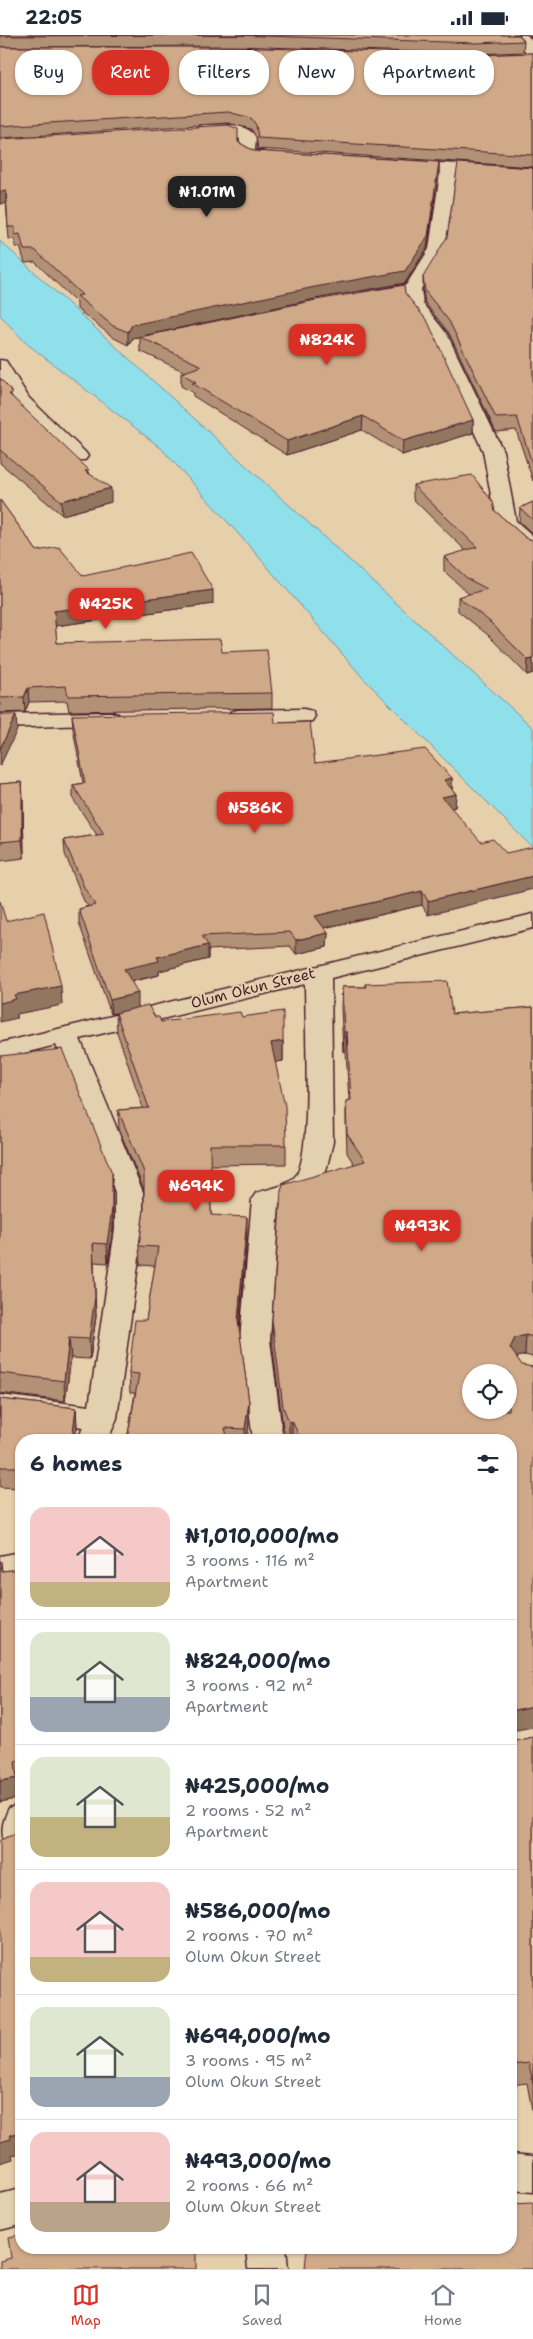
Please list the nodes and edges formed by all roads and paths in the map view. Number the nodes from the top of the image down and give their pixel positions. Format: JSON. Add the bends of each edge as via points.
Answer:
{"nodes":[{"id":1,"x":520,"y":35,"type":"edge"},
{"id":2,"x":530,"y":56,"type":"edge"},
{"id":3,"x":185,"y":131,"type":"edge"},
{"id":4,"x":290,"y":160,"type":"edge"},
{"id":5,"x":389,"y":166,"type":"edge"},
{"id":6,"x":449,"y":169,"type":"junction"},
{"id":7,"x":533,"y":173,"type":"edge"},
{"id":8,"x":412,"y":289,"type":"junction"},
{"id":9,"x":353,"y":299,"type":"edge"},
{"id":10,"x":0,"y":366,"type":"edge"},
{"id":11,"x":78,"y":456,"type":"dead end"},
{"id":12,"x":533,"y":546,"type":"edge"},
{"id":13,"x":304,"y":716,"type":"dead end"},
{"id":14,"x":215,"y":717,"type":"edge"},
{"id":15,"x":127,"y":719,"type":"edge"},
{"id":16,"x":0,"y":721,"type":"edge"},
{"id":17,"x":533,"y":921,"type":"edge"},
{"id":18,"x":318,"y":973,"type":"junction"},
{"id":19,"x":65,"y":1034,"type":"junction"},
{"id":20,"x":0,"y":1051,"type":"edge"},
{"id":21,"x":0,"y":1406,"type":"edge"},
{"id":22,"x":98,"y":1429,"type":"edge"},
{"id":23,"x":267,"y":1434,"type":"edge"},
{"id":24,"x":15,"y":1565,"type":"edge"},
{"id":25,"x":0,"y":1567,"type":"edge"},
{"id":26,"x":517,"y":2173,"type":"edge"},
{"id":27,"x":533,"y":2174,"type":"edge"},
{"id":28,"x":15,"y":2208,"type":"edge"},
{"id":29,"x":0,"y":2212,"type":"edge"},
{"id":30,"x":267,"y":2254,"type":"edge"},
{"id":31,"x":268,"y":2269,"type":"edge"}],
"edges":[{"from":1,"to":2,"type":"street"},
{"from":3,"to":4,"type":"street","via":[[240,132],[248,137],[247,152],[254,156]]},
{"from":5,"to":6,"type":"street"},
{"from":6,"to":7,"type":"street"},
{"from":6,"to":8,"type":"street","via":[[437,249]]},
{"from":8,"to":9,"type":"street"},
{"from":8,"to":12,"type":"street","via":[[415,305],[438,334],[493,451],[506,523]]},
{"from":10,"to":11,"type":"street","via":[[22,401]]},
{"from":13,"to":14,"type":"street"},
{"from":15,"to":16,"type":"street"},
{"from":17,"to":18,"type":"street","name":"Olum Okun Street"},
{"from":18,"to":19,"type":"street","name":"Olum Okun Street"},
{"from":18,"to":23,"type":"street","via":[[320,1142],[311,1175],[300,1189],[266,1199],[262,1231],[255,1340]]},
{"from":19,"to":20,"type":"street","name":"Olum Okun Street"},
{"from":19,"to":22,"type":"street","via":[[129,1192],[129,1229]]},
{"from":21,"to":22,"type":"street"},
{"from":24,"to":25,"type":"street"},
{"from":26,"to":27,"type":"street"},
{"from":28,"to":29,"type":"street"},
{"from":30,"to":31,"type":"street"}]}
